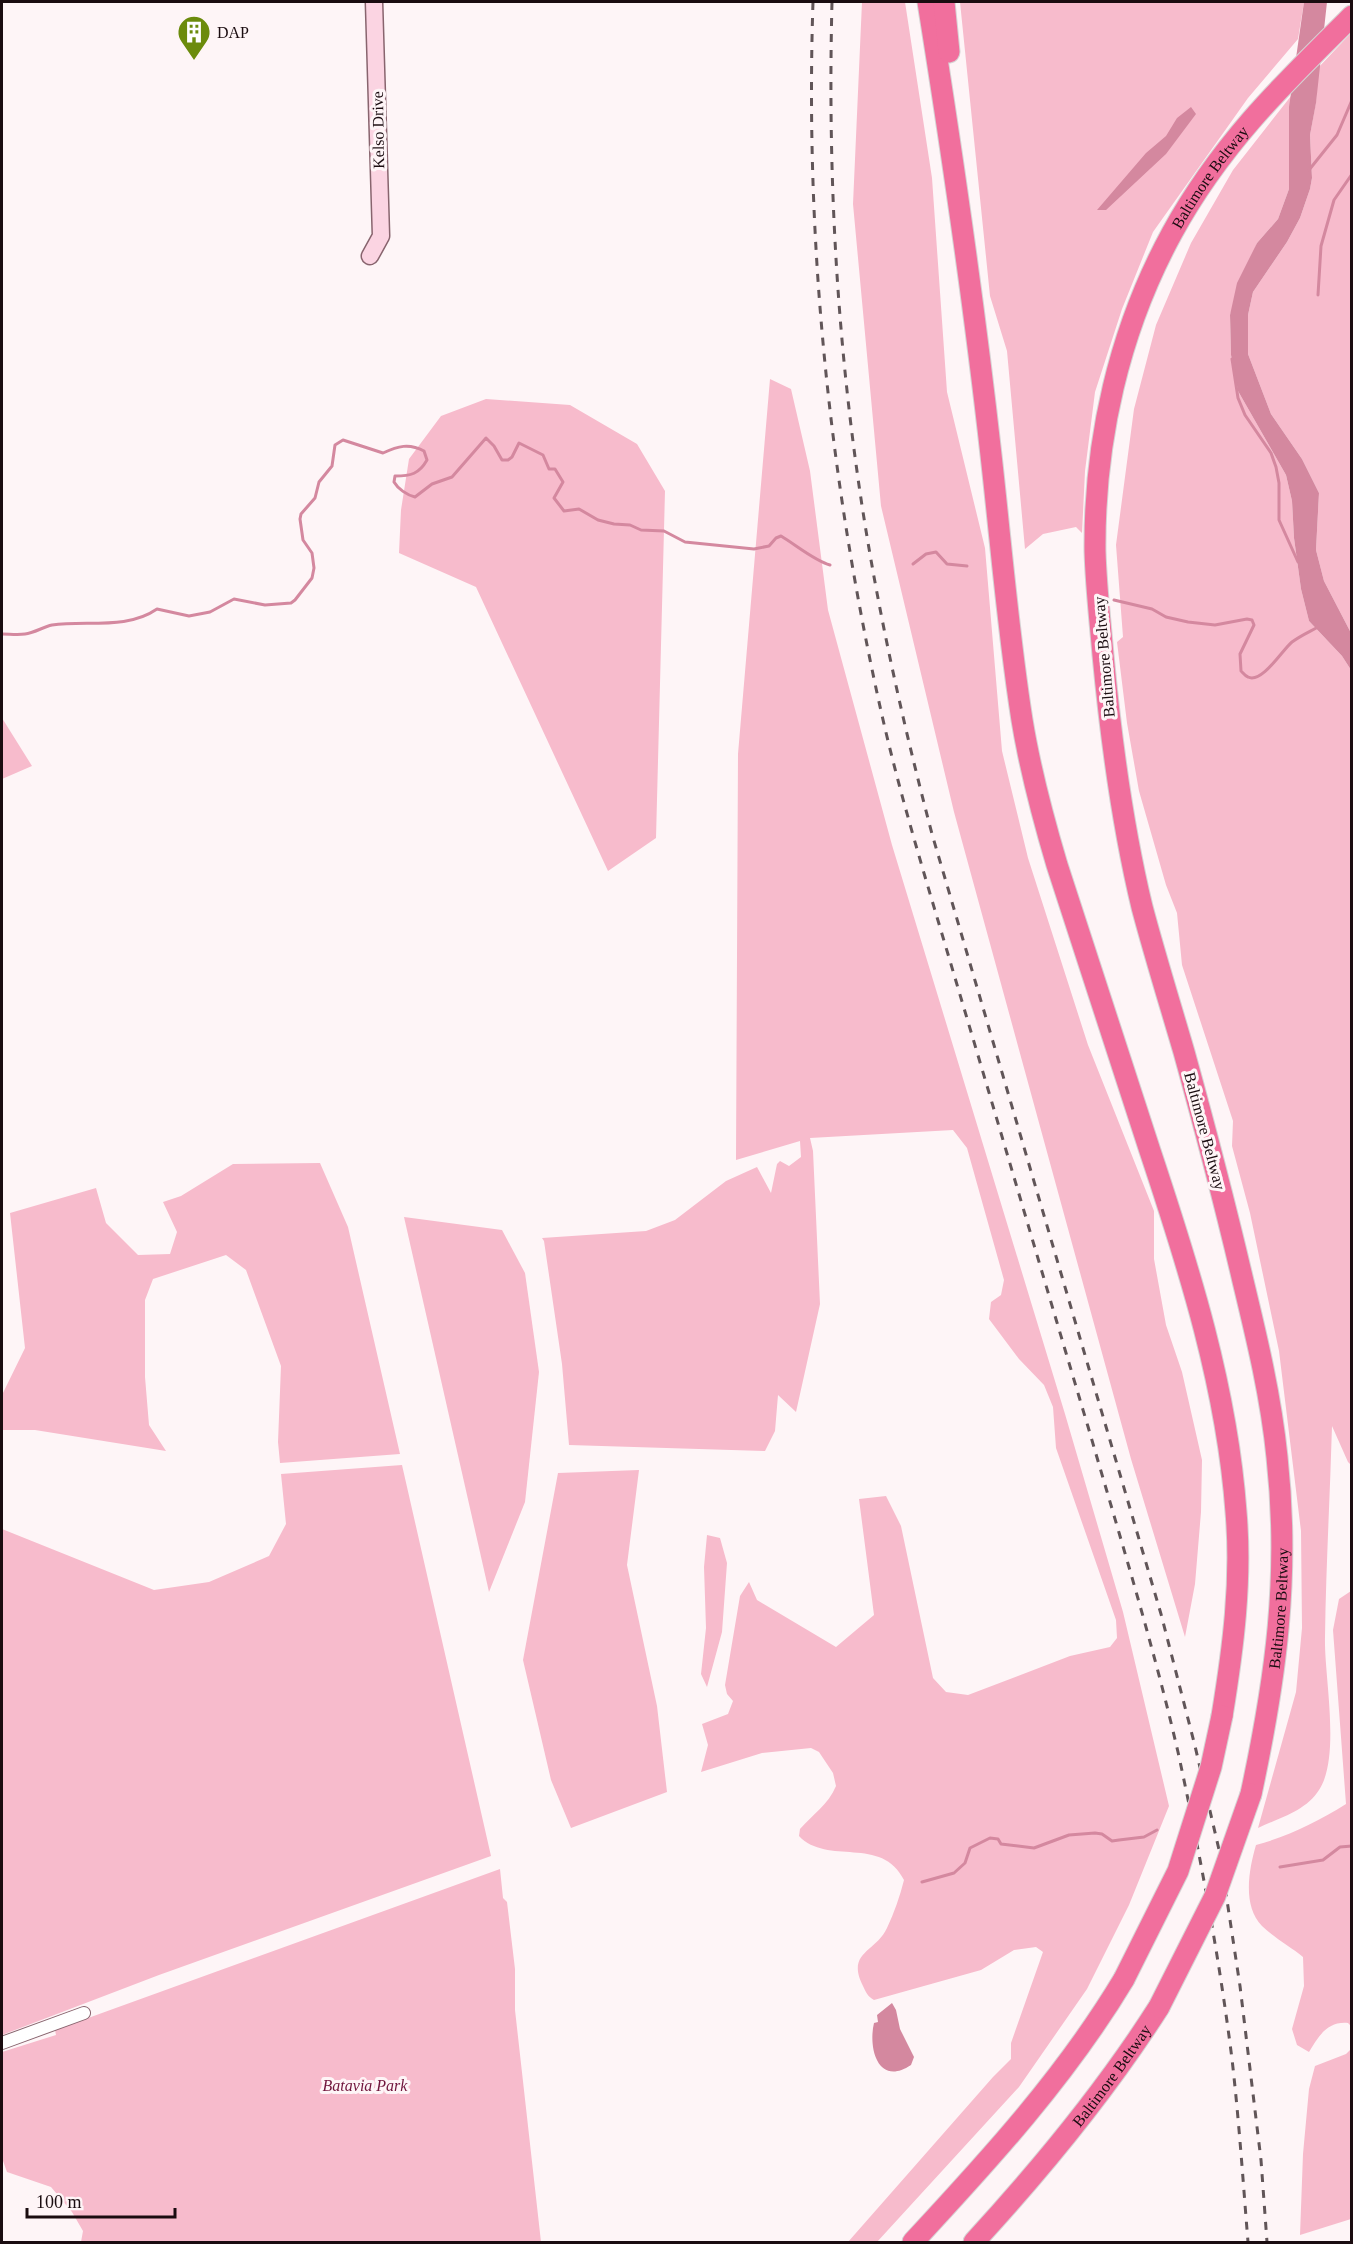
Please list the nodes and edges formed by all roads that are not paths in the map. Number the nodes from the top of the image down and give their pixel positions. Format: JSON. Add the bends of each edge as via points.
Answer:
{"nodes":[{"id":1,"x":374,"y":2,"type":"edge"},
{"id":2,"x":928,"y":2,"type":"edge"},
{"id":3,"x":944,"y":2,"type":"edge"},
{"id":4,"x":1352,"y":16,"type":"edge"},
{"id":5,"x":370,"y":256,"type":"dead end"},
{"id":6,"x":991,"y":455,"type":"junction"},
{"id":7,"x":84,"y":2013,"type":"dead end"},
{"id":8,"x":2,"y":2043,"type":"edge"},
{"id":9,"x":913,"y":2242,"type":"edge"},
{"id":10,"x":974,"y":2242,"type":"edge"}],
"edges":[{"from":1,"to":5,"type":"street","name":"Kelso Drive","via":[[381,236]]},
{"from":2,"to":6,"type":"highway","via":[[955,170]]},
{"from":3,"to":6,"type":"highway"},
{"from":4,"to":10,"type":"highway","name":"Baltimore Beltway","bridge":true,"via":[[1276,91],[1233,141],[1171,234],[1127,336],[1106,417],[1099,465],[1095,553],[1113,747],[1129,849],[1232,1232],[1267,1385],[1282,1514],[1283,1573],[1273,1686],[1251,1794],[1215,1896],[1159,2007],[1086,2113]]},
{"from":6,"to":9,"type":"highway","bridge":true,"via":[[1015,670],[1043,819],[1205,1332],[1231,1460],[1238,1562],[1222,1716],[1205,1788],[1178,1871],[1125,1979],[1097,2024],[1009,2137]]},
{"from":7,"to":8,"type":"street"}]}
